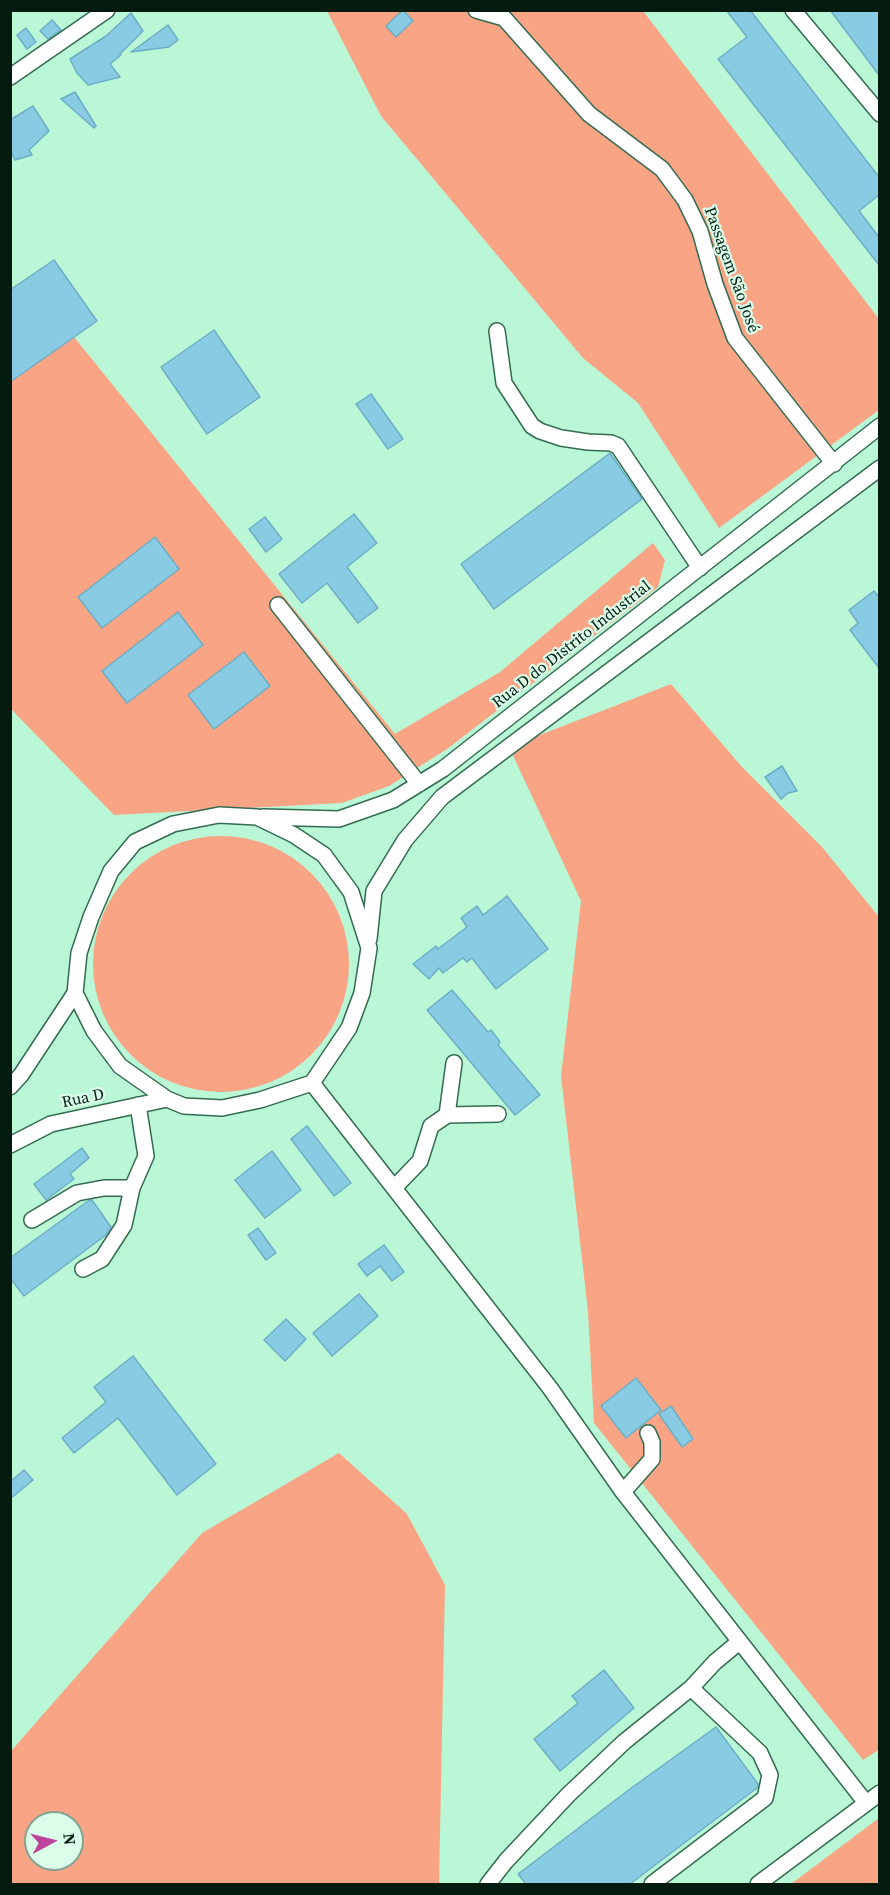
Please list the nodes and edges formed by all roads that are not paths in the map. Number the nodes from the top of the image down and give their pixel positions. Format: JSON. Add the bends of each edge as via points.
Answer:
{"nodes":[{"id":1,"x":107,"y":10,"type":"edge"},
{"id":2,"x":476,"y":10,"type":"edge"},
{"id":3,"x":793,"y":10,"type":"edge"},
{"id":4,"x":10,"y":77,"type":"edge"},
{"id":5,"x":879,"y":114,"type":"edge"},
{"id":6,"x":497,"y":331,"type":"dead end"},
{"id":7,"x":879,"y":426,"type":"edge"},
{"id":8,"x":834,"y":464,"type":"junction"},
{"id":9,"x":879,"y":468,"type":"edge"},
{"id":10,"x":700,"y":568,"type":"junction"},
{"id":11,"x":278,"y":605,"type":"dead end"},
{"id":12,"x":419,"y":784,"type":"junction"},
{"id":13,"x":257,"y":817,"type":"junction"},
{"id":14,"x":369,"y":948,"type":"junction"},
{"id":15,"x":75,"y":993,"type":"junction"},
{"id":16,"x":454,"y":1063,"type":"dead end"},
{"id":17,"x":312,"y":1083,"type":"junction"},
{"id":18,"x":10,"y":1087,"type":"edge"},
{"id":19,"x":167,"y":1099,"type":"junction"},
{"id":20,"x":138,"y":1106,"type":"junction"},
{"id":21,"x":498,"y":1114,"type":"dead end"},
{"id":22,"x":447,"y":1115,"type":"junction"},
{"id":23,"x":10,"y":1144,"type":"edge"},
{"id":24,"x":132,"y":1188,"type":"junction"},
{"id":25,"x":394,"y":1188,"type":"junction"},
{"id":26,"x":32,"y":1220,"type":"dead end"},
{"id":27,"x":83,"y":1269,"type":"dead end"},
{"id":28,"x":648,"y":1434,"type":"dead end"},
{"id":29,"x":623,"y":1492,"type":"junction"},
{"id":30,"x":739,"y":1642,"type":"junction"},
{"id":31,"x":691,"y":1688,"type":"junction"},
{"id":32,"x":879,"y":1793,"type":"edge"},
{"id":33,"x":866,"y":1803,"type":"junction"},
{"id":34,"x":488,"y":1884,"type":"edge"},
{"id":35,"x":652,"y":1884,"type":"edge"},
{"id":36,"x":758,"y":1884,"type":"edge"}],
"edges":[{"from":1,"to":4,"type":"street"},
{"from":2,"to":8,"type":"street","name":"Passagem São José","via":[[504,18],[589,114],[662,169],[685,200],[700,231],[735,338]]},
{"from":3,"to":5,"type":"street"},
{"from":6,"to":10,"type":"street","via":[[504,383],[532,426],[561,438],[618,446]]},
{"from":7,"to":8,"type":"street","name":"Rua D do Distrito Industrial"},
{"from":8,"to":10,"type":"street","name":"Rua D do Distrito Industrial"},
{"from":9,"to":14,"type":"street","via":[[442,797],[405,840],[374,891]]},
{"from":10,"to":12,"type":"street","name":"Rua D do Distrito Industrial"},
{"from":11,"to":12,"type":"street"},
{"from":12,"to":13,"type":"street","name":"Rua D do Distrito Industrial","via":[[393,800],[339,819]]},
{"from":13,"to":14,"type":"street","via":[[324,855],[351,891]]},
{"from":13,"to":15,"type":"street","name":"Rua D do Distrito Industrial","via":[[219,815],[173,824],[135,842],[111,871],[91,917],[78,953]]},
{"from":14,"to":17,"type":"street","via":[[362,993],[349,1028]]},
{"from":15,"to":18,"type":"street"},
{"from":15,"to":19,"type":"street","via":[[94,1031],[120,1066]]},
{"from":16,"to":22,"type":"street"},
{"from":17,"to":19,"type":"street","via":[[222,1108],[184,1106]]},
{"from":17,"to":25,"type":"street"},
{"from":19,"to":20,"type":"street","name":"Rua D"},
{"from":20,"to":23,"type":"street","name":"Rua D","via":[[51,1124]]},
{"from":20,"to":24,"type":"street","via":[[146,1156]]},
{"from":21,"to":22,"type":"street"},
{"from":22,"to":25,"type":"street","via":[[431,1126],[420,1161]]},
{"from":24,"to":26,"type":"street","via":[[77,1193]]},
{"from":24,"to":27,"type":"street","via":[[124,1225],[102,1258]]},
{"from":25,"to":29,"type":"street","via":[[550,1388]]},
{"from":28,"to":29,"type":"street","via":[[652,1459]]},
{"from":29,"to":30,"type":"street"},
{"from":30,"to":31,"type":"street"},
{"from":30,"to":33,"type":"street"},
{"from":31,"to":34,"type":"street","via":[[624,1742],[568,1795]]},
{"from":31,"to":35,"type":"street","via":[[760,1753],[770,1775],[765,1798]]},
{"from":32,"to":33,"type":"street"},
{"from":33,"to":36,"type":"street"}]}
